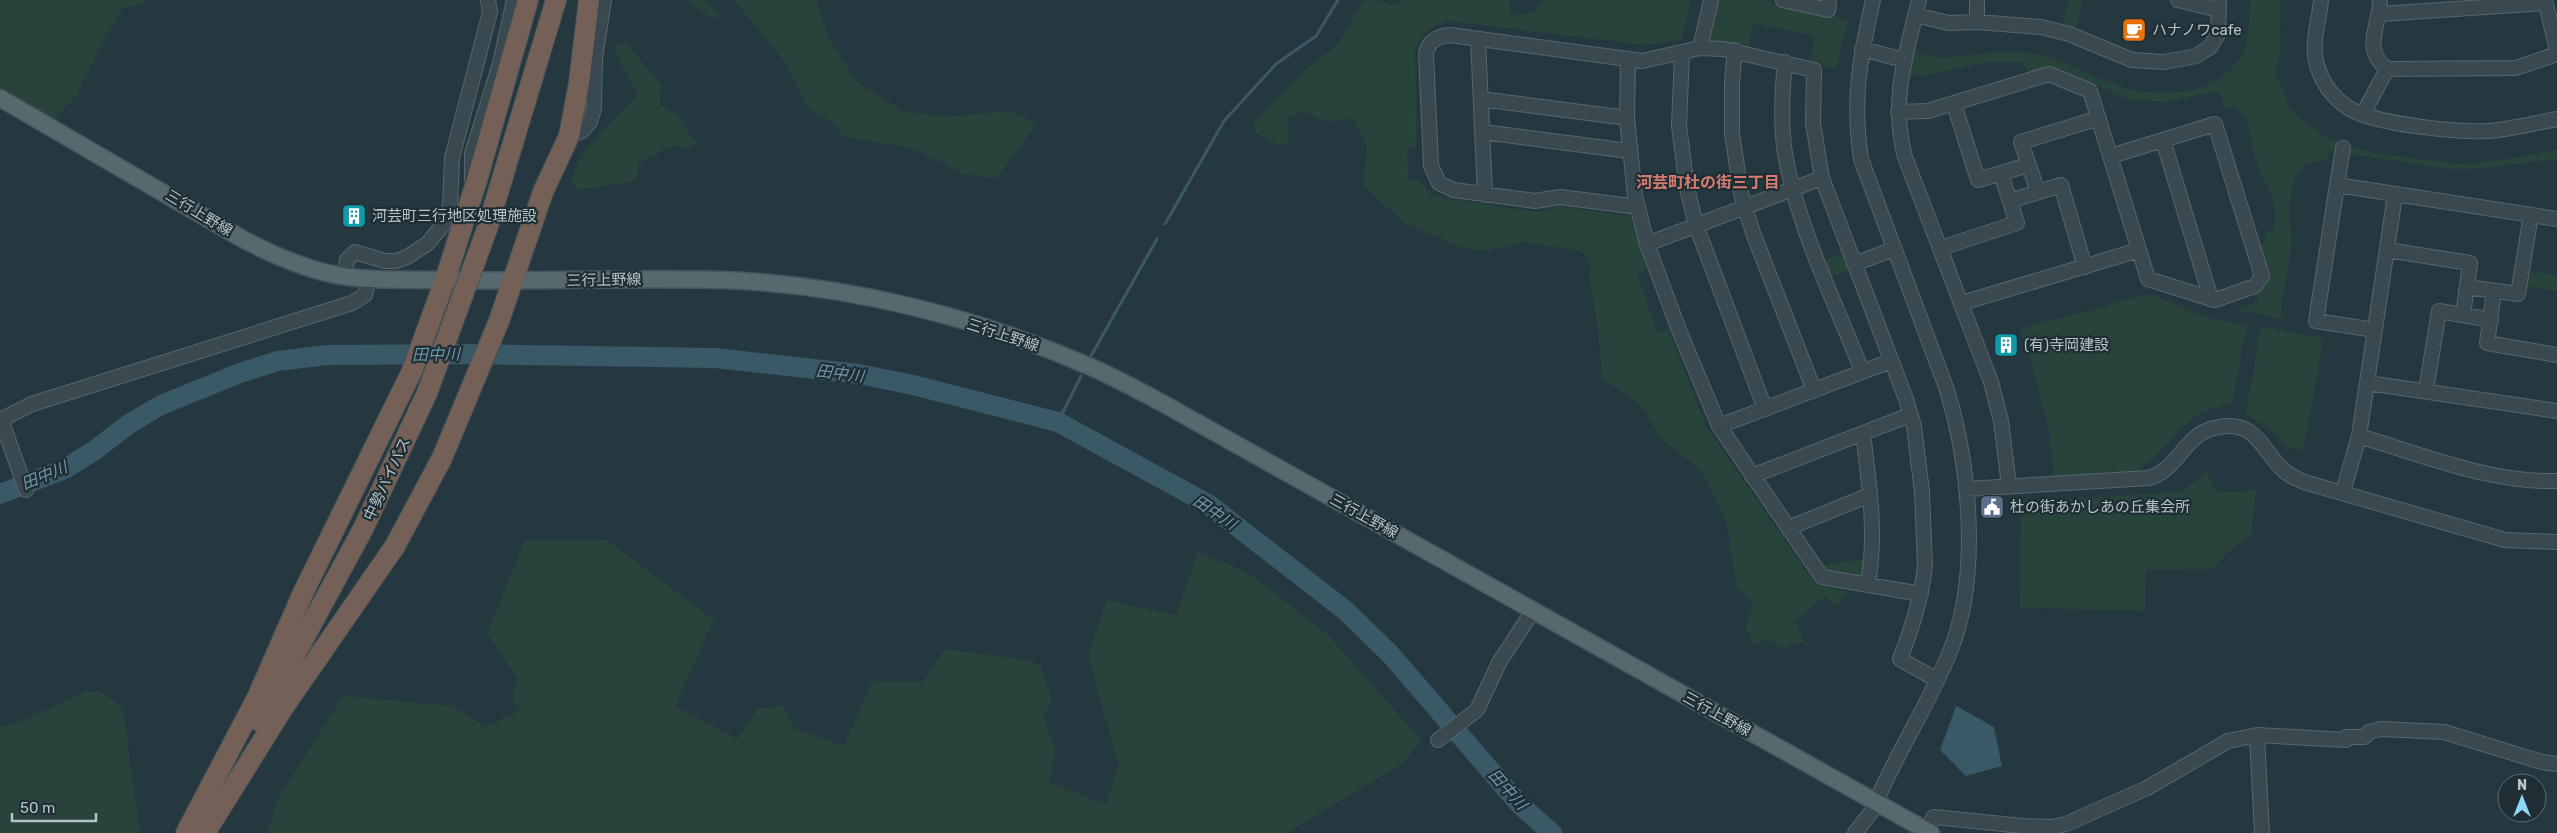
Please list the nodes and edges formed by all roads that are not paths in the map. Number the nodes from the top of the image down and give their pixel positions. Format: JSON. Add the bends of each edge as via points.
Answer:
{"nodes":[{"id":1,"x":488,"y":0,"type":"edge"},
{"id":2,"x":514,"y":0,"type":"edge"},
{"id":3,"x":528,"y":0,"type":"edge"},
{"id":4,"x":546,"y":0,"type":"edge"},
{"id":5,"x":556,"y":0,"type":"edge"},
{"id":6,"x":589,"y":0,"type":"edge"},
{"id":7,"x":604,"y":0,"type":"edge"},
{"id":8,"x":1711,"y":0,"type":"edge"},
{"id":9,"x":1783,"y":0,"type":"edge"},
{"id":10,"x":1873,"y":0,"type":"edge"},
{"id":11,"x":1919,"y":0,"type":"edge"},
{"id":12,"x":1977,"y":0,"type":"edge"},
{"id":13,"x":2178,"y":0,"type":"edge"},
{"id":14,"x":2321,"y":0,"type":"edge"},
{"id":15,"x":2380,"y":0,"type":"edge"},
{"id":16,"x":2545,"y":1,"type":"edge"},
{"id":17,"x":1830,"y":2,"type":"dead end"},
{"id":18,"x":2219,"y":5,"type":"edge"},
{"id":19,"x":2380,"y":14,"type":"junction"},
{"id":20,"x":1915,"y":15,"type":"junction"},
{"id":21,"x":1977,"y":22,"type":"junction"},
{"id":22,"x":1478,"y":39,"type":"junction"},
{"id":23,"x":1700,"y":48,"type":"junction"},
{"id":24,"x":1862,"y":49,"type":"junction"},
{"id":25,"x":1735,"y":50,"type":"junction"},
{"id":26,"x":2557,"y":50,"type":"edge"},
{"id":27,"x":1682,"y":53,"type":"junction"},
{"id":28,"x":2557,"y":54,"type":"edge"},
{"id":29,"x":1628,"y":59,"type":"junction"},
{"id":30,"x":1904,"y":60,"type":"junction"},
{"id":31,"x":1785,"y":62,"type":"junction"},
{"id":32,"x":2387,"y":69,"type":"junction"},
{"id":33,"x":0,"y":98,"type":"edge"},
{"id":34,"x":1481,"y":99,"type":"junction"},
{"id":35,"x":526,"y":101,"type":"junction"},
{"id":36,"x":1954,"y":104,"type":"junction"},
{"id":37,"x":1898,"y":112,"type":"junction"},
{"id":38,"x":2363,"y":114,"type":"junction"},
{"id":39,"x":1628,"y":118,"type":"junction"},
{"id":40,"x":2099,"y":118,"type":"junction"},
{"id":41,"x":2557,"y":119,"type":"edge"},
{"id":42,"x":1483,"y":132,"type":"junction"},
{"id":43,"x":569,"y":136,"type":"junction"},
{"id":44,"x":2162,"y":140,"type":"junction"},
{"id":45,"x":2343,"y":148,"type":"dead end"},
{"id":46,"x":1630,"y":151,"type":"junction"},
{"id":47,"x":2111,"y":156,"type":"junction"},
{"id":48,"x":2028,"y":165,"type":"junction"},
{"id":49,"x":2001,"y":174,"type":"junction"},
{"id":50,"x":1822,"y":178,"type":"junction"},
{"id":51,"x":2337,"y":185,"type":"junction"},
{"id":52,"x":1792,"y":188,"type":"junction"},
{"id":53,"x":473,"y":191,"type":"junction"},
{"id":54,"x":2038,"y":192,"type":"junction"},
{"id":55,"x":1485,"y":195,"type":"junction"},
{"id":56,"x":2396,"y":195,"type":"junction"},
{"id":57,"x":2010,"y":201,"type":"junction"},
{"id":58,"x":1744,"y":206,"type":"junction"},
{"id":59,"x":1638,"y":207,"type":"junction"},
{"id":60,"x":2531,"y":215,"type":"junction"},
{"id":61,"x":2557,"y":219,"type":"edge"},
{"id":62,"x":1696,"y":225,"type":"junction"},
{"id":63,"x":1648,"y":244,"type":"junction"},
{"id":64,"x":1941,"y":248,"type":"junction"},
{"id":65,"x":1894,"y":249,"type":"junction"},
{"id":66,"x":2139,"y":250,"type":"junction"},
{"id":67,"x":2387,"y":250,"type":"junction"},
{"id":68,"x":1854,"y":264,"type":"junction"},
{"id":69,"x":2085,"y":266,"type":"junction"},
{"id":70,"x":344,"y":276,"type":"junction"},
{"id":71,"x":368,"y":278,"type":"junction"},
{"id":72,"x":445,"y":280,"type":"junction"},
{"id":73,"x":512,"y":282,"type":"junction"},
{"id":74,"x":2467,"y":287,"type":"junction"},
{"id":75,"x":2494,"y":290,"type":"junction"},
{"id":76,"x":2211,"y":299,"type":"junction"},
{"id":77,"x":1962,"y":303,"type":"junction"},
{"id":78,"x":2463,"y":315,"type":"junction"},
{"id":79,"x":2490,"y":320,"type":"junction"},
{"id":80,"x":2375,"y":330,"type":"junction"},
{"id":81,"x":2557,"y":355,"type":"edge"},
{"id":82,"x":1891,"y":361,"type":"junction"},
{"id":83,"x":1862,"y":371,"type":"junction"},
{"id":84,"x":2368,"y":383,"type":"junction"},
{"id":85,"x":1814,"y":390,"type":"junction"},
{"id":86,"x":2426,"y":390,"type":"junction"},
{"id":87,"x":1765,"y":409,"type":"junction"},
{"id":88,"x":2557,"y":410,"type":"edge"},
{"id":89,"x":1910,"y":415,"type":"junction"},
{"id":90,"x":1,"y":419,"type":"edge"},
{"id":91,"x":1719,"y":426,"type":"junction"},
{"id":92,"x":1863,"y":433,"type":"junction"},
{"id":93,"x":2359,"y":436,"type":"junction"},
{"id":94,"x":1752,"y":476,"type":"junction"},
{"id":95,"x":2557,"y":481,"type":"edge"},
{"id":96,"x":2009,"y":486,"type":"junction"},
{"id":97,"x":26,"y":490,"type":"dead end"},
{"id":98,"x":1966,"y":490,"type":"junction"},
{"id":99,"x":2343,"y":492,"type":"junction"},
{"id":100,"x":1870,"y":495,"type":"junction"},
{"id":101,"x":1788,"y":528,"type":"junction"},
{"id":102,"x":2557,"y":542,"type":"edge"},
{"id":103,"x":1868,"y":584,"type":"junction"},
{"id":104,"x":1921,"y":594,"type":"junction"},
{"id":105,"x":1533,"y":611,"type":"junction"},
{"id":106,"x":1937,"y":680,"type":"junction"},
{"id":107,"x":2257,"y":735,"type":"junction"},
{"id":108,"x":1438,"y":740,"type":"dead end"},
{"id":109,"x":2557,"y":764,"type":"edge"},
{"id":110,"x":1876,"y":801,"type":"junction"},
{"id":111,"x":1928,"y":831,"type":"edge"},
{"id":112,"x":186,"y":833,"type":"edge"},
{"id":113,"x":194,"y":833,"type":"edge"},
{"id":114,"x":205,"y":833,"type":"edge"},
{"id":115,"x":1855,"y":833,"type":"edge"},
{"id":116,"x":2262,"y":833,"type":"edge"}],
"edges":[{"from":1,"to":70,"type":"street","via":[[490,12],[452,158],[450,205],[442,225],[428,244],[396,261],[355,252],[346,260]]},
{"from":2,"to":53,"type":"street","via":[[500,64],[472,154]]},
{"from":3,"to":53,"type":"highway"},
{"from":4,"to":35,"type":"highway","name":"中勢バイパス"},
{"from":5,"to":35,"type":"highway","name":"中勢バイパス"},
{"from":6,"to":43,"type":"highway"},
{"from":7,"to":43,"type":"street","via":[[595,58],[592,115],[582,131]]},
{"from":8,"to":23,"type":"street"},
{"from":9,"to":17,"type":"street","via":[[1828,10]]},
{"from":10,"to":24,"type":"street"},
{"from":11,"to":20,"type":"street"},
{"from":12,"to":21,"type":"street"},
{"from":13,"to":18,"type":"street"},
{"from":14,"to":38,"type":"street","via":[[2314,43],[2319,72],[2339,101]]},
{"from":15,"to":19,"type":"street"},
{"from":16,"to":19,"type":"street"},
{"from":16,"to":26,"type":"street"},
{"from":18,"to":21,"type":"street","via":[[2218,34],[2210,47],[2196,56],[2164,62],[2132,60],[2069,34],[2040,27]]},
{"from":19,"to":32,"type":"street","via":[[2372,46],[2375,57]]},
{"from":20,"to":21,"type":"street","via":[[1949,23]]},
{"from":20,"to":30,"type":"street"},
{"from":22,"to":29,"type":"street"},
{"from":22,"to":34,"type":"street"},
{"from":22,"to":55,"type":"street","via":[[1443,36],[1431,42],[1426,53],[1432,171],[1445,187]]},
{"from":23,"to":25,"type":"street"},
{"from":23,"to":27,"type":"street"},
{"from":24,"to":30,"type":"street"},
{"from":24,"to":65,"type":"street","via":[[1856,106],[1860,150],[1866,177]]},
{"from":25,"to":31,"type":"street"},
{"from":25,"to":58,"type":"street","via":[[1732,133]]},
{"from":27,"to":29,"type":"street","via":[[1642,61]]},
{"from":27,"to":62,"type":"street","via":[[1680,146]]},
{"from":28,"to":32,"type":"street","via":[[2516,68]]},
{"from":29,"to":39,"type":"street"},
{"from":30,"to":37,"type":"street"},
{"from":31,"to":50,"type":"street","via":[[1814,70],[1813,123]]},
{"from":31,"to":52,"type":"street","via":[[1782,117]]},
{"from":32,"to":38,"type":"street"},
{"from":33,"to":70,"type":"main road","name":"三行上野線","via":[[266,252],[322,272]]},
{"from":34,"to":39,"type":"street"},
{"from":34,"to":42,"type":"street"},
{"from":35,"to":113,"type":"highway","name":"中勢バイパス","bridge":true,"via":[[487,229],[426,393],[334,587]]},
{"from":36,"to":37,"type":"street","via":[[1928,111]]},
{"from":36,"to":40,"type":"street","via":[[2049,74],[2090,91]]},
{"from":36,"to":49,"type":"street","via":[[1978,180]]},
{"from":37,"to":64,"type":"street","via":[[1905,157]]},
{"from":38,"to":41,"type":"street","via":[[2375,119],[2466,132]]},
{"from":39,"to":46,"type":"street"},
{"from":40,"to":47,"type":"street"},
{"from":40,"to":48,"type":"street","via":[[2021,142]]},
{"from":42,"to":46,"type":"street"},
{"from":42,"to":55,"type":"street"},
{"from":43,"to":73,"type":"highway","via":[[543,192]]},
{"from":44,"to":47,"type":"street"},
{"from":44,"to":76,"type":"street"},
{"from":44,"to":76,"type":"street","via":[[2215,124],[2260,269],[2262,276],[2255,286]]},
{"from":45,"to":51,"type":"street"},
{"from":46,"to":59,"type":"street"},
{"from":47,"to":66,"type":"street"},
{"from":48,"to":49,"type":"street"},
{"from":48,"to":54,"type":"street"},
{"from":49,"to":57,"type":"street"},
{"from":50,"to":52,"type":"street"},
{"from":50,"to":68,"type":"street"},
{"from":51,"to":56,"type":"street"},
{"from":51,"to":80,"type":"street","via":[[2316,321]]},
{"from":52,"to":58,"type":"street"},
{"from":52,"to":83,"type":"street"},
{"from":53,"to":72,"type":"highway"},
{"from":54,"to":57,"type":"street"},
{"from":54,"to":69,"type":"street","via":[[2061,184]]},
{"from":55,"to":59,"type":"street","via":[[1535,201],[1560,196]]},
{"from":56,"to":60,"type":"street"},
{"from":56,"to":67,"type":"street"},
{"from":57,"to":64,"type":"street","via":[[2018,223]]},
{"from":58,"to":62,"type":"street"},
{"from":58,"to":85,"type":"street"},
{"from":59,"to":63,"type":"street"},
{"from":60,"to":61,"type":"street"},
{"from":60,"to":75,"type":"street","via":[[2518,294]]},
{"from":62,"to":63,"type":"street"},
{"from":62,"to":87,"type":"street"},
{"from":63,"to":91,"type":"street"},
{"from":64,"to":77,"type":"street"},
{"from":65,"to":68,"type":"street"},
{"from":65,"to":98,"type":"street","via":[[1956,421]]},
{"from":66,"to":69,"type":"street"},
{"from":66,"to":76,"type":"street","via":[[2148,279]]},
{"from":67,"to":74,"type":"street","via":[[2470,263]]},
{"from":67,"to":80,"type":"street"},
{"from":68,"to":82,"type":"street"},
{"from":69,"to":77,"type":"street"},
{"from":70,"to":71,"type":"main road","name":"三行上野線"},
{"from":71,"to":72,"type":"main road","name":"三行上野線"},
{"from":71,"to":90,"type":"street","via":[[364,295],[352,303],[32,404]]},
{"from":72,"to":73,"type":"main road","name":"三行上野線"},
{"from":72,"to":112,"type":"highway","via":[[412,371],[303,593],[257,698]]},
{"from":73,"to":105,"type":"main road","name":"三行上野線","via":[[685,280],[777,284],[882,300],[1016,337],[1093,368],[1164,404]]},
{"from":73,"to":114,"type":"highway","via":[[442,458],[396,546],[283,708]]},
{"from":74,"to":75,"type":"street"},
{"from":74,"to":78,"type":"street"},
{"from":75,"to":79,"type":"street"},
{"from":77,"to":96,"type":"street","via":[[1996,400]]},
{"from":78,"to":79,"type":"street"},
{"from":78,"to":86,"type":"street","via":[[2439,311]]},
{"from":79,"to":81,"type":"street","via":[[2487,343]]},
{"from":80,"to":84,"type":"street"},
{"from":82,"to":83,"type":"street"},
{"from":82,"to":89,"type":"street"},
{"from":83,"to":85,"type":"street"},
{"from":84,"to":86,"type":"street"},
{"from":84,"to":93,"type":"street"},
{"from":85,"to":87,"type":"street"},
{"from":86,"to":88,"type":"street"},
{"from":87,"to":91,"type":"street"},
{"from":89,"to":92,"type":"street"},
{"from":89,"to":104,"type":"street","via":[[1918,452],[1925,539]]},
{"from":90,"to":97,"type":"street"},
{"from":91,"to":94,"type":"street"},
{"from":92,"to":94,"type":"street"},
{"from":92,"to":100,"type":"street"},
{"from":93,"to":95,"type":"street","via":[[2487,473],[2531,481]]},
{"from":93,"to":99,"type":"street"},
{"from":94,"to":101,"type":"street"},
{"from":96,"to":98,"type":"street"},
{"from":96,"to":99,"type":"street","via":[[2156,476],[2172,464],[2194,437],[2225,426],[2238,428],[2259,439],[2289,475]]},
{"from":98,"to":106,"type":"street","via":[[1966,592],[1956,637]]},
{"from":99,"to":102,"type":"street","via":[[2505,540]]},
{"from":100,"to":101,"type":"street"},
{"from":100,"to":103,"type":"street","via":[[1873,558]]},
{"from":101,"to":103,"type":"street","via":[[1822,577]]},
{"from":103,"to":104,"type":"street"},
{"from":104,"to":106,"type":"street","via":[[1912,630],[1900,659]]},
{"from":105,"to":108,"type":"street","via":[[1500,661],[1477,710]]},
{"from":105,"to":110,"type":"main road","name":"三行上野線"},
{"from":106,"to":110,"type":"street"},
{"from":107,"to":109,"type":"street","via":[[2346,740],[2346,737],[2364,737],[2381,729],[2426,730],[2460,736]]},
{"from":107,"to":111,"type":"street","via":[[2228,741],[2146,788],[2066,824],[2022,826],[1934,817]]},
{"from":107,"to":116,"type":"street"},
{"from":110,"to":111,"type":"main road","name":"三行上野線"},
{"from":110,"to":115,"type":"street"}]}
